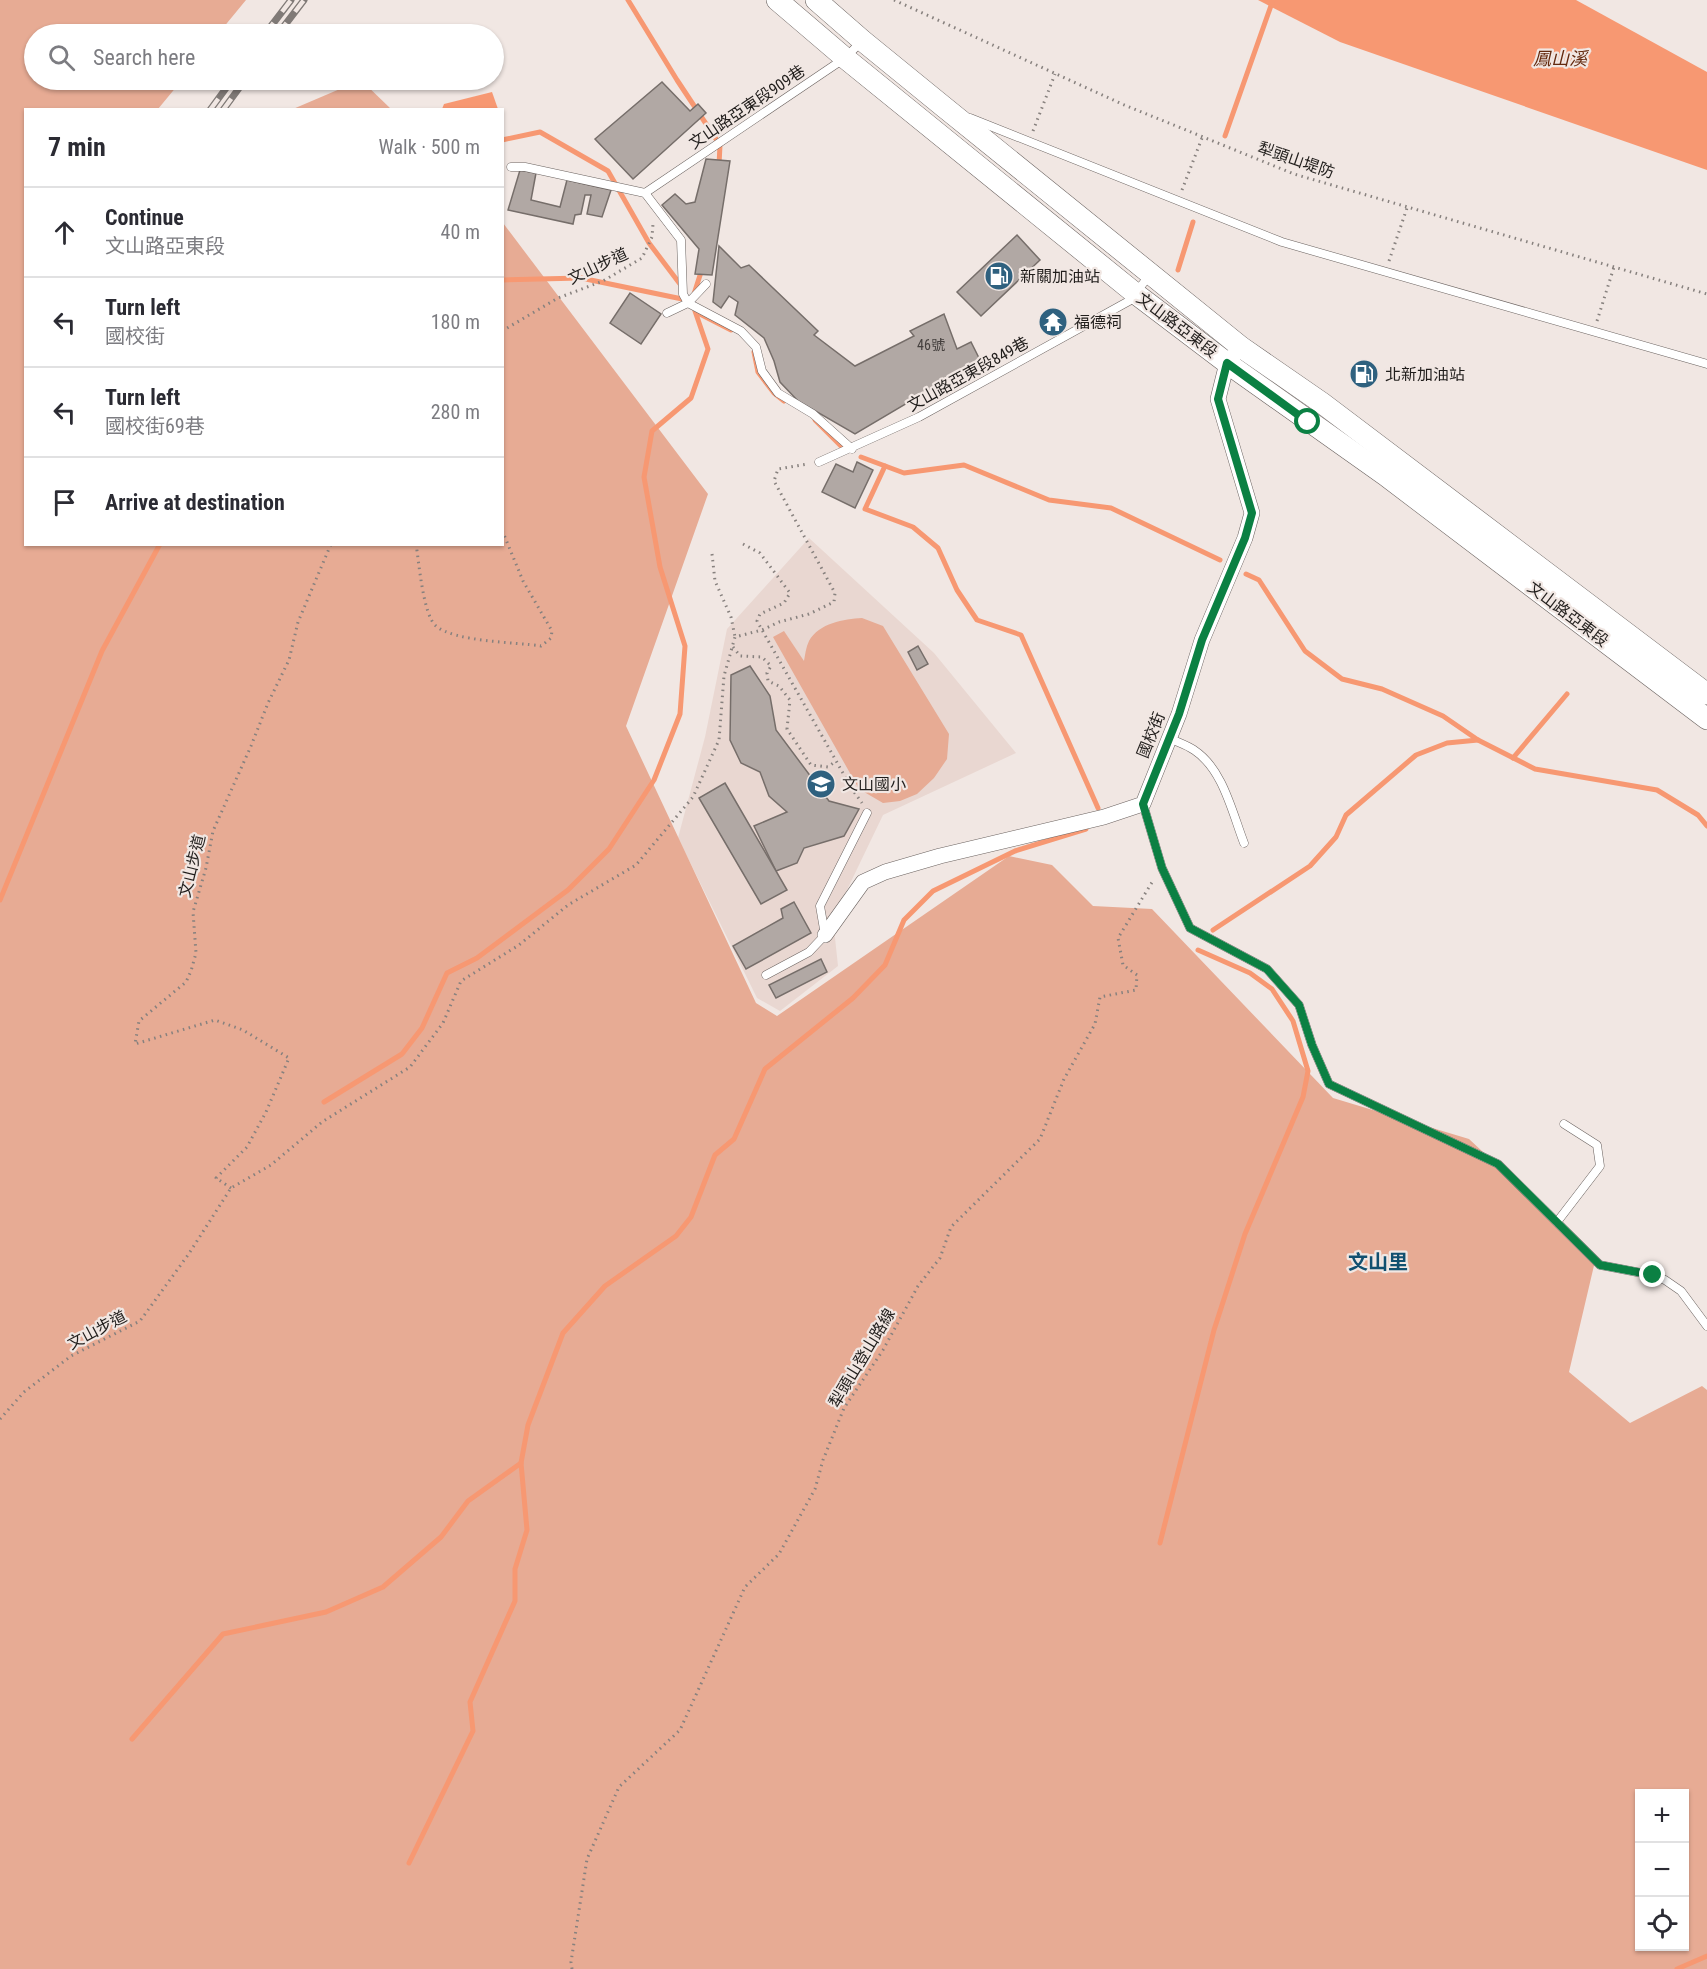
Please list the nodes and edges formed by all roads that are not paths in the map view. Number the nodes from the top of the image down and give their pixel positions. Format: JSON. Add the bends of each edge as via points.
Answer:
{"nodes":[{"id":1,"x":777,"y":0,"type":"edge"},
{"id":2,"x":816,"y":0,"type":"edge"},
{"id":3,"x":862,"y":41,"type":"junction"},
{"id":4,"x":845,"y":58,"type":"junction"},
{"id":5,"x":944,"y":107,"type":"junction"},
{"id":6,"x":511,"y":167,"type":"dead end"},
{"id":7,"x":645,"y":193,"type":"junction"},
{"id":8,"x":1150,"y":274,"type":"junction"},
{"id":9,"x":706,"y":284,"type":"dead end"},
{"id":10,"x":1136,"y":294,"type":"junction"},
{"id":11,"x":688,"y":303,"type":"junction"},
{"id":12,"x":668,"y":313,"type":"dead end"},
{"id":13,"x":1241,"y":347,"type":"junction"},
{"id":14,"x":1227,"y":363,"type":"junction"},
{"id":15,"x":1707,"y":364,"type":"edge"},
{"id":16,"x":1322,"y":403,"type":"junction"},
{"id":17,"x":1308,"y":422,"type":"junction"},
{"id":18,"x":852,"y":449,"type":"junction"},
{"id":19,"x":1376,"y":457,"type":"junction"},
{"id":20,"x":819,"y":462,"type":"road end"},
{"id":21,"x":1707,"y":694,"type":"edge"},
{"id":22,"x":1707,"y":719,"type":"edge"},
{"id":23,"x":1169,"y":738,"type":"junction"},
{"id":24,"x":1143,"y":804,"type":"junction"},
{"id":25,"x":867,"y":813,"type":"road end"},
{"id":26,"x":1244,"y":843,"type":"dead end"},
{"id":27,"x":825,"y":935,"type":"junction"},
{"id":28,"x":766,"y":975,"type":"dead end"},
{"id":29,"x":1564,"y":1124,"type":"dead end"},
{"id":30,"x":1557,"y":1222,"type":"junction"},
{"id":31,"x":1707,"y":1326,"type":"edge"}],
"edges":[{"from":1,"to":4,"type":"main road","name":"文山路亞東段"},
{"from":2,"to":3,"type":"main road","name":"文山路亞東段"},
{"from":3,"to":4,"type":"lane","name":"文山路亞東段909巷"},
{"from":3,"to":5,"type":"main road","name":"文山路亞東段"},
{"from":4,"to":7,"type":"lane","name":"文山路亞東段909巷"},
{"from":4,"to":10,"type":"main road","name":"文山路亞東段"},
{"from":5,"to":8,"type":"main road","name":"文山路亞東段"},
{"from":5,"to":15,"type":"lane","via":[[1282,242]]},
{"from":6,"to":7,"type":"lane","via":[[545,170]]},
{"from":7,"to":11,"type":"lane","via":[[681,240],[683,294]]},
{"from":8,"to":10,"type":"lane","name":"文山路亞東段849巷"},
{"from":8,"to":13,"type":"main road","name":"文山路亞東段"},
{"from":9,"to":11,"type":"lane"},
{"from":10,"to":14,"type":"main road","name":"文山路亞東段"},
{"from":10,"to":18,"type":"lane","name":"文山路亞東段849巷","via":[[919,417]]},
{"from":11,"to":12,"type":"lane"},
{"from":11,"to":18,"type":"lane","via":[[741,331],[756,346],[762,371],[778,393],[813,414]]},
{"from":13,"to":14,"type":"street","name":"國校街"},
{"from":13,"to":16,"type":"main road","name":"文山路亞東段"},
{"from":14,"to":17,"type":"main road","name":"文山路亞東段"},
{"from":14,"to":23,"type":"street","name":"國校街","via":[[1218,399],[1252,513]]},
{"from":16,"to":17,"type":"street"},
{"from":16,"to":19,"type":"main road","name":"文山路亞東段"},
{"from":17,"to":19,"type":"main road","name":"文山路亞東段"},
{"from":18,"to":20,"type":"lane","name":"文山路亞東段849巷"},
{"from":19,"to":21,"type":"main road","name":"文山路亞東段"},
{"from":19,"to":22,"type":"main road","name":"文山路亞東段"},
{"from":23,"to":24,"type":"street","name":"國校街"},
{"from":23,"to":26,"type":"lane","via":[[1194,750],[1213,770]]},
{"from":24,"to":27,"type":"street","via":[[885,872],[863,882]]},
{"from":24,"to":30,"type":"lane","via":[[1162,868],[1190,928],[1267,969],[1299,1005],[1329,1084],[1498,1164]]},
{"from":25,"to":27,"type":"lane","via":[[820,906]]},
{"from":27,"to":28,"type":"lane","via":[[809,952]]},
{"from":29,"to":30,"type":"lane","via":[[1597,1145],[1600,1166]]},
{"from":30,"to":31,"type":"lane","via":[[1600,1265],[1653,1275],[1681,1291]]}]}
